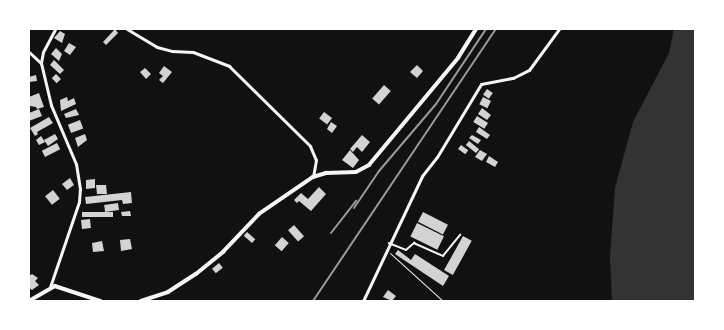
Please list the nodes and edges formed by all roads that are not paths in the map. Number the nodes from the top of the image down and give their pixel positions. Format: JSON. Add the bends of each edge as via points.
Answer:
{"nodes":[{"id":1,"x":55,"y":29,"type":"edge"},
{"id":2,"x":127,"y":29,"type":"edge"},
{"id":3,"x":476,"y":29,"type":"edge"},
{"id":4,"x":559,"y":29,"type":"edge"},
{"id":5,"x":29,"y":52,"type":"edge"},
{"id":6,"x":41,"y":63,"type":"junction"},
{"id":7,"x":313,"y":177,"type":"junction"},
{"id":8,"x":460,"y":236,"type":"dead end"},
{"id":9,"x":389,"y":243,"type":"junction"},
{"id":10,"x":50,"y":287,"type":"junction"},
{"id":11,"x":29,"y":301,"type":"edge"},
{"id":12,"x":101,"y":301,"type":"edge"},
{"id":13,"x":141,"y":301,"type":"edge"},
{"id":14,"x":363,"y":301,"type":"edge"}],
"edges":[{"from":1,"to":6,"type":"street","via":[[43,52]]},
{"from":2,"to":7,"type":"street","via":[[157,47],[193,52],[228,66],[310,146],[316,160]]},
{"from":3,"to":7,"type":"street","via":[[458,58],[369,165],[361,170],[326,173]]},
{"from":4,"to":9,"type":"street","via":[[529,70],[513,78],[481,84],[437,157],[422,176]]},
{"from":5,"to":6,"type":"street"},
{"from":6,"to":10,"type":"street","via":[[51,105],[76,164],[80,189],[79,202]]},
{"from":7,"to":13,"type":"street","via":[[259,214],[223,252],[196,274],[168,292]]},
{"from":8,"to":9,"type":"lane","via":[[443,256],[414,244],[406,250]]},
{"from":9,"to":14,"type":"street"},
{"from":10,"to":11,"type":"street"},
{"from":10,"to":12,"type":"street","via":[[60,287]]}]}
